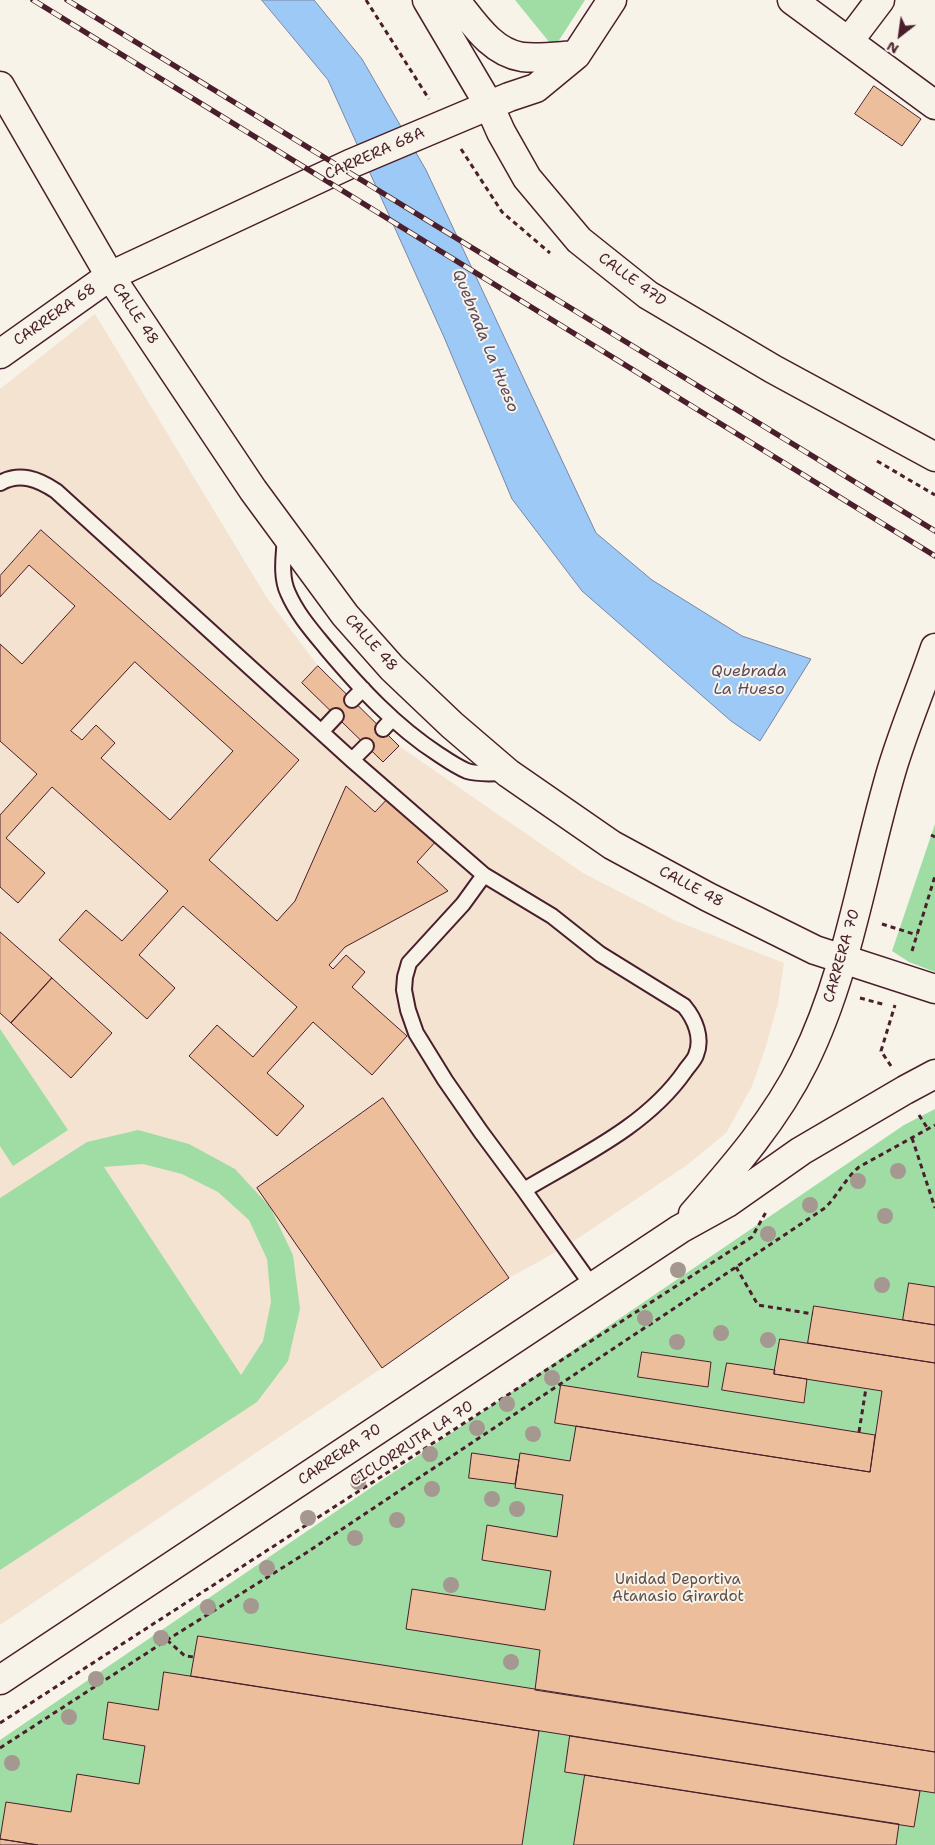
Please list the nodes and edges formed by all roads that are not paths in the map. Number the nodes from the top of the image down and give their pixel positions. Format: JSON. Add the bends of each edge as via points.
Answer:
{"nodes":[{"id":1,"x":427,"y":0,"type":"edge"},
{"id":2,"x":455,"y":0,"type":"edge"},
{"id":3,"x":612,"y":0,"type":"edge"},
{"id":4,"x":792,"y":0,"type":"edge"},
{"id":5,"x":880,"y":0,"type":"edge"},
{"id":6,"x":848,"y":41,"type":"junction"},
{"id":7,"x":576,"y":55,"type":"junction"},
{"id":8,"x":0,"y":86,"type":"edge"},
{"id":9,"x":489,"y":105,"type":"junction"},
{"id":10,"x":935,"y":105,"type":"edge"},
{"id":11,"x":110,"y":276,"type":"junction"},
{"id":12,"x":0,"y":354,"type":"edge"},
{"id":13,"x":935,"y":457,"type":"edge"},
{"id":14,"x":0,"y":484,"type":"edge"},
{"id":15,"x":285,"y":533,"type":"junction"},
{"id":16,"x":935,"y":648,"type":"edge"},
{"id":17,"x":362,"y":689,"type":"junction"},
{"id":18,"x":352,"y":700,"type":"dead end"},
{"id":19,"x":336,"y":716,"type":"dead end"},
{"id":20,"x":321,"y":732,"type":"junction"},
{"id":21,"x":366,"y":746,"type":"dead end"},
{"id":22,"x":352,"y":760,"type":"junction"},
{"id":23,"x":508,"y":772,"type":"junction"},
{"id":24,"x":484,"y":876,"type":"junction"},
{"id":25,"x":842,"y":959,"type":"junction"},
{"id":26,"x":935,"y":989,"type":"edge"},
{"id":27,"x":935,"y":1074,"type":"edge"},
{"id":28,"x":524,"y":1190,"type":"junction"},
{"id":29,"x":680,"y":1228,"type":"junction"},
{"id":30,"x":593,"y":1287,"type":"junction"},
{"id":31,"x":0,"y":1680,"type":"edge"}],
"edges":[{"from":1,"to":9,"type":"street","name":"CALLE 47D"},
{"from":2,"to":7,"type":"street","via":[[491,42],[515,55],[540,58]]},
{"from":3,"to":7,"type":"street","name":"CARRERA 68A"},
{"from":4,"to":6,"type":"street"},
{"from":5,"to":6,"type":"street"},
{"from":6,"to":10,"type":"street"},
{"from":7,"to":9,"type":"street","name":"CARRERA 68A","via":[[536,88]]},
{"from":8,"to":11,"type":"street","name":"CALLE 48"},
{"from":9,"to":11,"type":"street","name":"CARRERA 68A","via":[[350,164]]},
{"from":9,"to":13,"type":"street","name":"CALLE 47D","via":[[528,178],[579,240],[648,295],[773,369]]},
{"from":11,"to":12,"type":"street","name":"CARRERA 68"},
{"from":11,"to":15,"type":"street","name":"CALLE 48"},
{"from":14,"to":20,"type":"lane","via":[[8,479],[26,477],[42,481]]},
{"from":15,"to":17,"type":"lane","via":[[287,592],[314,633]]},
{"from":15,"to":23,"type":"street","name":"CALLE 48","via":[[345,615],[392,668]]},
{"from":16,"to":25,"type":"street","name":"CARRERA 70","via":[[892,768]]},
{"from":17,"to":18,"type":"lane"},
{"from":17,"to":23,"type":"lane","via":[[387,724],[467,770],[481,774]]},
{"from":19,"to":20,"type":"lane"},
{"from":20,"to":22,"type":"lane"},
{"from":21,"to":22,"type":"lane"},
{"from":22,"to":24,"type":"lane"},
{"from":23,"to":25,"type":"street","name":"CALLE 48","via":[[612,845],[734,911],[815,950]]},
{"from":24,"to":28,"type":"lane","via":[[409,963],[404,990],[416,1033],[445,1080]]},
{"from":24,"to":28,"type":"lane","via":[[552,916],[600,954],[684,1006],[699,1033],[696,1055],[676,1083],[654,1105],[616,1135]]},
{"from":25,"to":26,"type":"street","name":"CALLE 48"},
{"from":25,"to":29,"type":"street","name":"CARRERA 70","via":[[824,1020],[782,1102],[756,1140]]},
{"from":27,"to":29,"type":"street","name":"CARRERA 70","via":[[801,1151],[727,1203]]},
{"from":28,"to":30,"type":"lane"},
{"from":29,"to":30,"type":"street","name":"CARRERA 70"},
{"from":30,"to":31,"type":"street","name":"CARRERA 70"}]}
